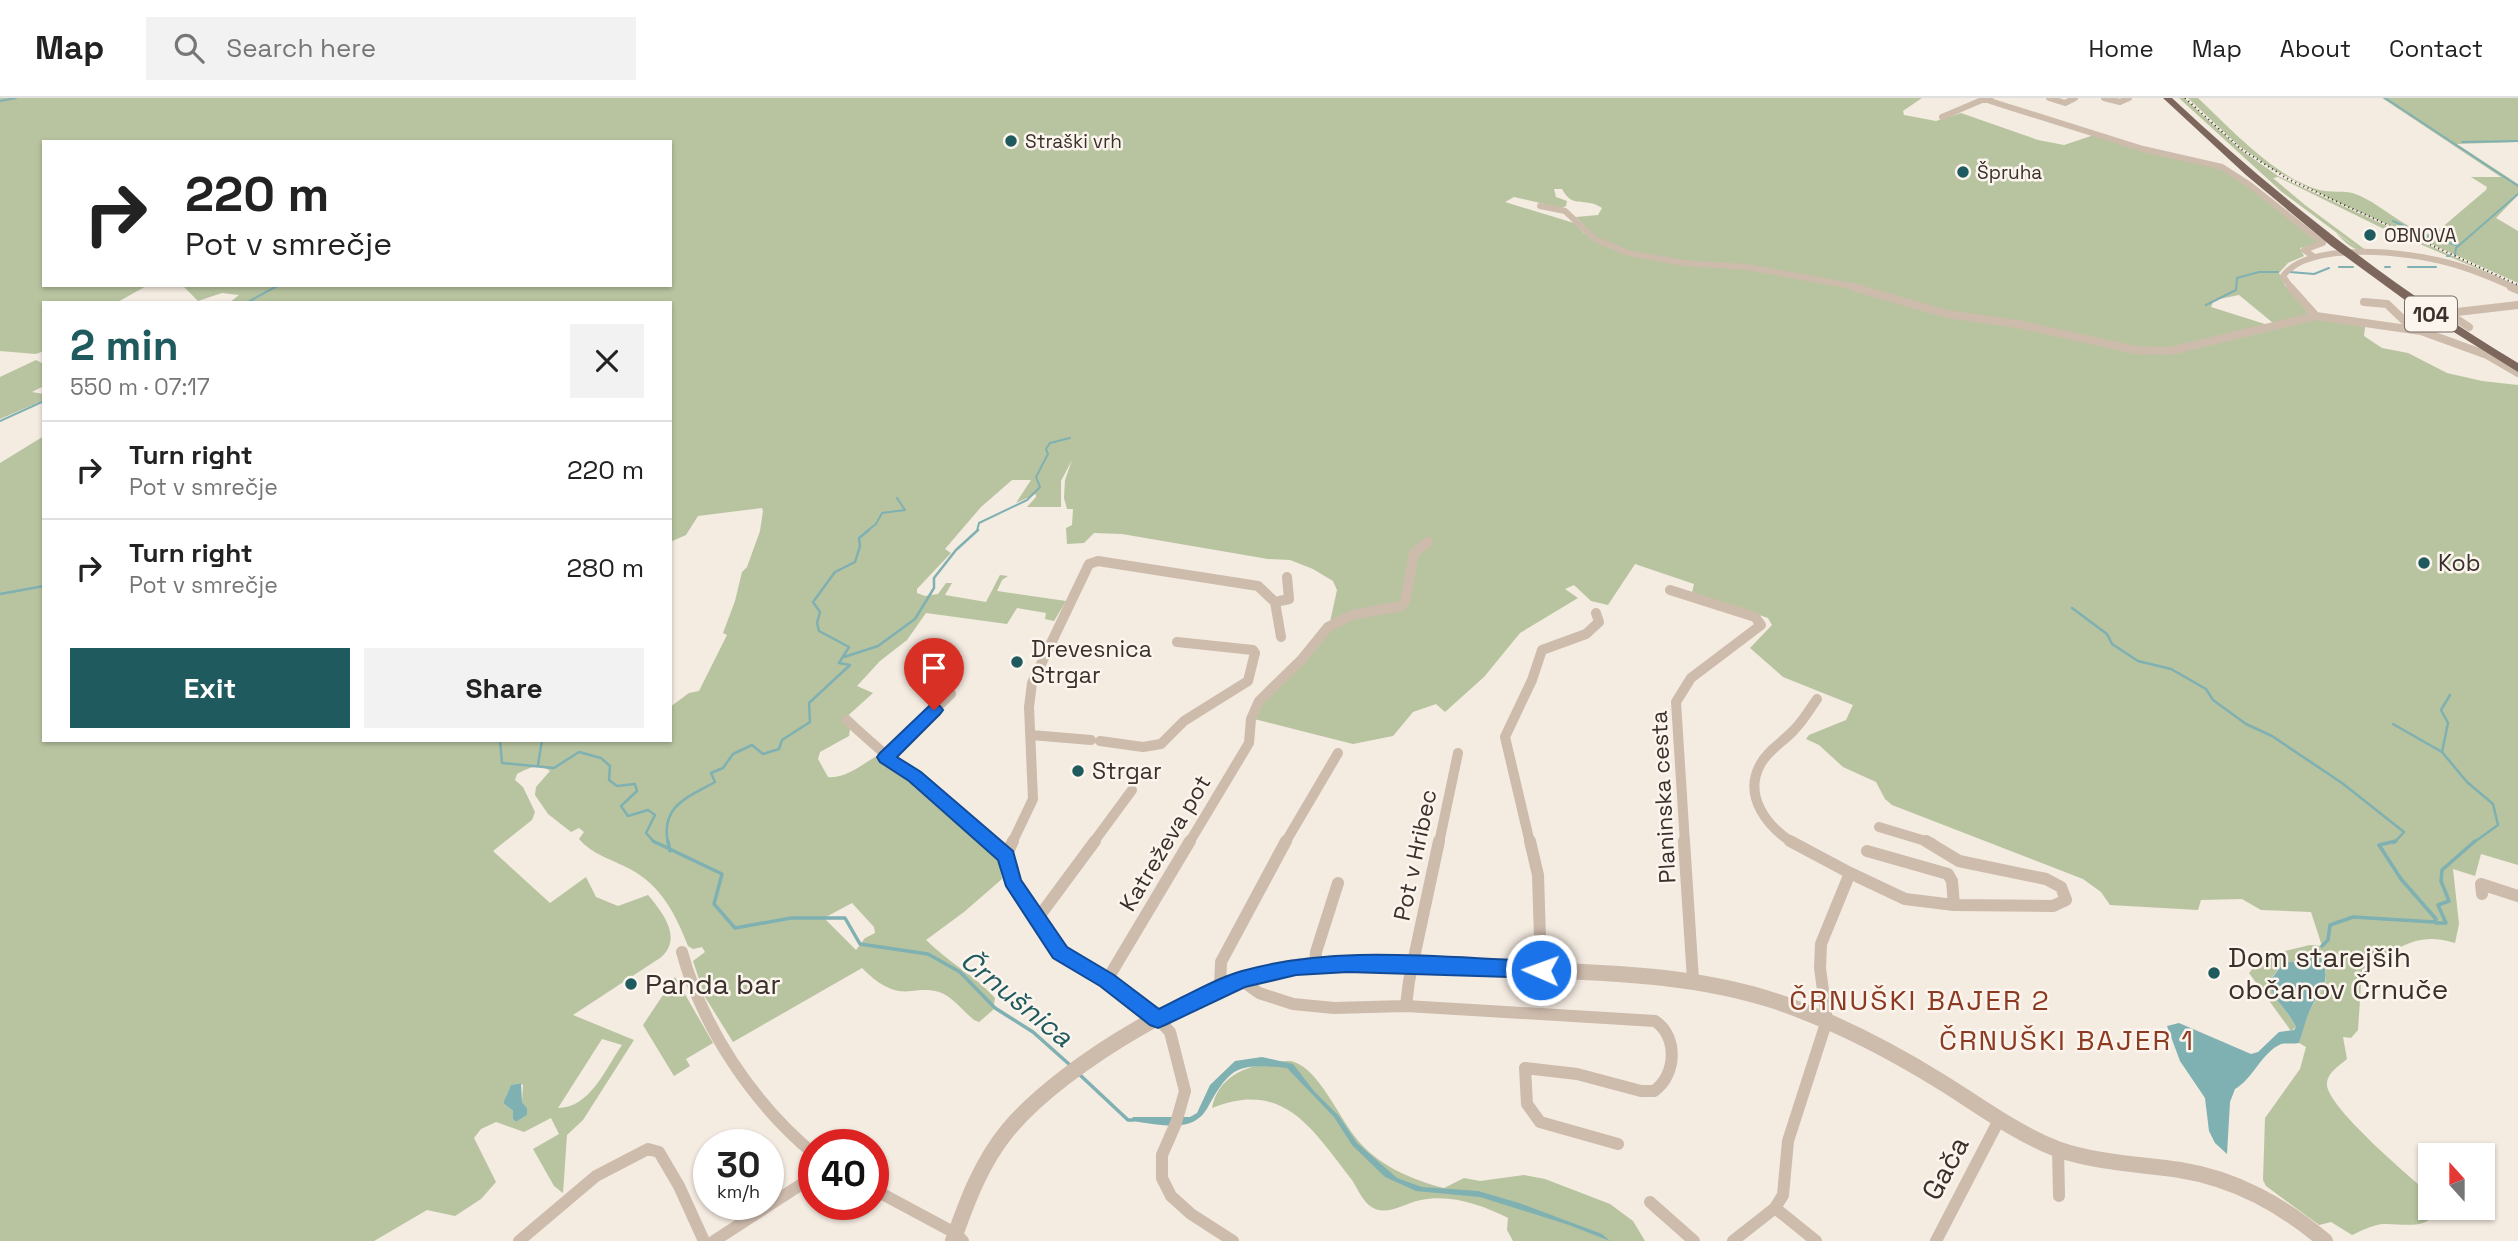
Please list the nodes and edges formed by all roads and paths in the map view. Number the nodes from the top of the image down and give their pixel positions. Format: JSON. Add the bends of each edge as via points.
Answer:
{"nodes":[{"id":1,"x":2049,"y":98,"type":"edge"},
{"id":2,"x":2075,"y":98,"type":"edge"},
{"id":3,"x":2104,"y":98,"type":"edge"},
{"id":4,"x":2129,"y":98,"type":"edge"},
{"id":5,"x":2166,"y":98,"type":"edge"},
{"id":6,"x":2175,"y":98,"type":"edge"},
{"id":7,"x":1985,"y":99,"type":"edge"},
{"id":8,"x":1942,"y":117,"type":"dead end"},
{"id":9,"x":2274,"y":193,"type":"junction"},
{"id":10,"x":1540,"y":206,"type":"dead end"},
{"id":11,"x":2353,"y":255,"type":"junction"},
{"id":12,"x":2313,"y":256,"type":"junction"},
{"id":13,"x":2518,"y":290,"type":"edge"},
{"id":14,"x":2364,"y":302,"type":"dead end"},
{"id":15,"x":2518,"y":304,"type":"edge"},
{"id":16,"x":2316,"y":316,"type":"junction"},
{"id":17,"x":2469,"y":327,"type":"dead end"},
{"id":18,"x":2413,"y":329,"type":"junction"},
{"id":19,"x":2518,"y":362,"type":"edge"},
{"id":20,"x":2518,"y":368,"type":"edge"},
{"id":21,"x":2518,"y":373,"type":"edge"},
{"id":22,"x":1428,"y":542,"type":"dead end"},
{"id":23,"x":1287,"y":577,"type":"dead end"},
{"id":24,"x":1670,"y":590,"type":"dead end"},
{"id":25,"x":1275,"y":602,"type":"junction"},
{"id":26,"x":1596,"y":613,"type":"dead end"},
{"id":27,"x":1281,"y":637,"type":"dead end"},
{"id":28,"x":1177,"y":642,"type":"dead end"},
{"id":29,"x":951,"y":694,"type":"dead end"},
{"id":30,"x":1817,"y":699,"type":"dead end"},
{"id":31,"x":847,"y":720,"type":"dead end"},
{"id":32,"x":1031,"y":735,"type":"junction"},
{"id":33,"x":1338,"y":752,"type":"dead end"},
{"id":34,"x":1458,"y":753,"type":"dead end"},
{"id":35,"x":886,"y":757,"type":"junction"},
{"id":36,"x":1132,"y":790,"type":"dead end"},
{"id":37,"x":1879,"y":827,"type":"dead end"},
{"id":38,"x":1867,"y":851,"type":"dead end"},
{"id":39,"x":1006,"y":856,"type":"junction"},
{"id":40,"x":1850,"y":873,"type":"junction"},
{"id":41,"x":1338,"y":883,"type":"dead end"},
{"id":42,"x":2482,"y":894,"type":"dead end"},
{"id":43,"x":2518,"y":896,"type":"edge"},
{"id":44,"x":1954,"y":905,"type":"junction"},
{"id":45,"x":1038,"y":918,"type":"junction"},
{"id":46,"x":682,"y":952,"type":"dead end"},
{"id":47,"x":1315,"y":965,"type":"junction"},
{"id":48,"x":1411,"y":965,"type":"junction"},
{"id":49,"x":1541,"y":970,"type":"junction"},
{"id":50,"x":1241,"y":979,"type":"junction"},
{"id":51,"x":1693,"y":980,"type":"junction"},
{"id":52,"x":1107,"y":981,"type":"junction"},
{"id":53,"x":1220,"y":988,"type":"junction"},
{"id":54,"x":1406,"y":1006,"type":"junction"},
{"id":55,"x":1158,"y":1019,"type":"junction"},
{"id":56,"x":1827,"y":1020,"type":"junction"},
{"id":57,"x":1999,"y":1119,"type":"junction"},
{"id":58,"x":798,"y":1140,"type":"edge"},
{"id":59,"x":1618,"y":1144,"type":"dead end"},
{"id":60,"x":2058,"y":1149,"type":"junction"},
{"id":61,"x":798,"y":1186,"type":"edge"},
{"id":62,"x":2059,"y":1196,"type":"dead end"},
{"id":63,"x":889,"y":1198,"type":"edge"},
{"id":64,"x":1650,"y":1202,"type":"dead end"},
{"id":65,"x":1774,"y":1208,"type":"junction"},
{"id":66,"x":957,"y":1238,"type":"edge"},
{"id":67,"x":519,"y":1241,"type":"edge"},
{"id":68,"x":704,"y":1241,"type":"edge"},
{"id":69,"x":714,"y":1241,"type":"edge"},
{"id":70,"x":1233,"y":1241,"type":"edge"},
{"id":71,"x":1694,"y":1241,"type":"edge"},
{"id":72,"x":1733,"y":1241,"type":"edge"},
{"id":73,"x":1816,"y":1241,"type":"edge"},
{"id":74,"x":1936,"y":1241,"type":"edge"},
{"id":75,"x":2325,"y":1241,"type":"edge"}],
"edges":[{"from":1,"to":2,"type":"street","via":[[2065,103]]},
{"from":3,"to":4,"type":"street","via":[[2117,102]]},
{"from":5,"to":9,"type":"main road","number":"104"},
{"from":6,"to":9,"type":"main road","number":"104"},
{"from":7,"to":8,"type":"street"},
{"from":7,"to":12,"type":"street","via":[[2143,149],[2222,167],[2323,243],[2304,250]]},
{"from":9,"to":11,"type":"main road","number":"104"},
{"from":10,"to":16,"type":"street","via":[[1565,211],[1595,239],[1640,256],[1732,265],[1866,289],[1947,314],[2155,353]]},
{"from":11,"to":12,"type":"street"},
{"from":11,"to":13,"type":"street","via":[[2427,258]]},
{"from":11,"to":19,"type":"main road","number":"104"},
{"from":11,"to":20,"type":"main road","number":"104","via":[[2440,319]]},
{"from":12,"to":16,"type":"street","via":[[2291,264],[2283,276]]},
{"from":14,"to":18,"type":"street","via":[[2387,304]]},
{"from":15,"to":17,"type":"street","via":[[2455,314]]},
{"from":16,"to":18,"type":"street"},
{"from":18,"to":21,"type":"street","via":[[2487,355]]},
{"from":22,"to":52,"type":"street","name":"Katreževa pot","via":[[1414,554],[1401,606],[1352,615],[1328,627],[1263,695],[1250,724],[1249,743]]},
{"from":23,"to":25,"type":"street","via":[[1289,599]]},
{"from":24,"to":51,"type":"street","name":"Planinska cesta","via":[[1755,617],[1761,625],[1697,673],[1676,702]]},
{"from":25,"to":27,"type":"street"},
{"from":25,"to":32,"type":"street","via":[[1254,584],[1091,562],[1032,683]]},
{"from":26,"to":49,"type":"street","via":[[1599,622],[1593,629],[1538,655],[1532,680],[1505,737],[1538,875]]},
{"from":28,"to":32,"type":"street","via":[[1253,650],[1251,676],[1184,721],[1161,744],[1143,747]]},
{"from":29,"to":35,"type":"street"},
{"from":30,"to":40,"type":"street","via":[[1760,765],[1756,802],[1760,816],[1771,828]]},
{"from":31,"to":35,"type":"street"},
{"from":32,"to":39,"type":"street","via":[[1033,799]]},
{"from":33,"to":53,"type":"street","via":[[1222,962]]},
{"from":34,"to":48,"type":"street","name":"Pot v Hribec"},
{"from":35,"to":39,"type":"street"},
{"from":36,"to":45,"type":"street"},
{"from":37,"to":44,"type":"street","via":[[1933,843],[1959,861],[2046,879],[2061,887],[2066,900],[2053,906]]},
{"from":38,"to":44,"type":"street","via":[[1948,874]]},
{"from":39,"to":45,"type":"street","via":[[1013,881]]},
{"from":40,"to":44,"type":"street","via":[[1895,896]]},
{"from":40,"to":56,"type":"street","via":[[1821,944]]},
{"from":41,"to":47,"type":"street"},
{"from":42,"to":43,"type":"street","via":[[2481,884]]},
{"from":45,"to":52,"type":"street","via":[[1060,952]]},
{"from":46,"to":58,"type":"street","via":[[693,991],[729,1051]]},
{"from":47,"to":48,"type":"street"},
{"from":47,"to":50,"type":"street"},
{"from":48,"to":49,"type":"street"},
{"from":48,"to":54,"type":"street","name":"Pot v Hribec"},
{"from":49,"to":51,"type":"street"},
{"from":50,"to":53,"type":"street"},
{"from":50,"to":54,"type":"street","via":[[1259,993],[1293,1004]]},
{"from":51,"to":56,"type":"street","via":[[1770,999]]},
{"from":52,"to":55,"type":"street"},
{"from":53,"to":55,"type":"street"},
{"from":54,"to":59,"type":"street","via":[[1637,1019],[1663,1026],[1672,1049],[1663,1084],[1655,1091],[1525,1068],[1527,1104],[1540,1122]]},
{"from":55,"to":66,"type":"street","via":[[1073,1069],[1033,1102],[998,1143],[977,1177]]},
{"from":55,"to":70,"type":"street","via":[[1175,1043],[1185,1082],[1184,1099],[1160,1165],[1166,1189],[1191,1214]]},
{"from":56,"to":57,"type":"street","via":[[1884,1048]]},
{"from":56,"to":65,"type":"street","via":[[1788,1141],[1783,1195]]},
{"from":57,"to":60,"type":"street"},
{"from":57,"to":74,"type":"street","name":"Gača"},
{"from":60,"to":62,"type":"street"},
{"from":60,"to":75,"type":"street","via":[[2099,1161],[2182,1171],[2233,1183],[2281,1208]]},
{"from":61,"to":69,"type":"street"},
{"from":63,"to":66,"type":"street"},
{"from":64,"to":71,"type":"street"},
{"from":65,"to":72,"type":"street"},
{"from":65,"to":73,"type":"street"},
{"from":67,"to":68,"type":"street","via":[[587,1183],[648,1149],[659,1152]]}]}
